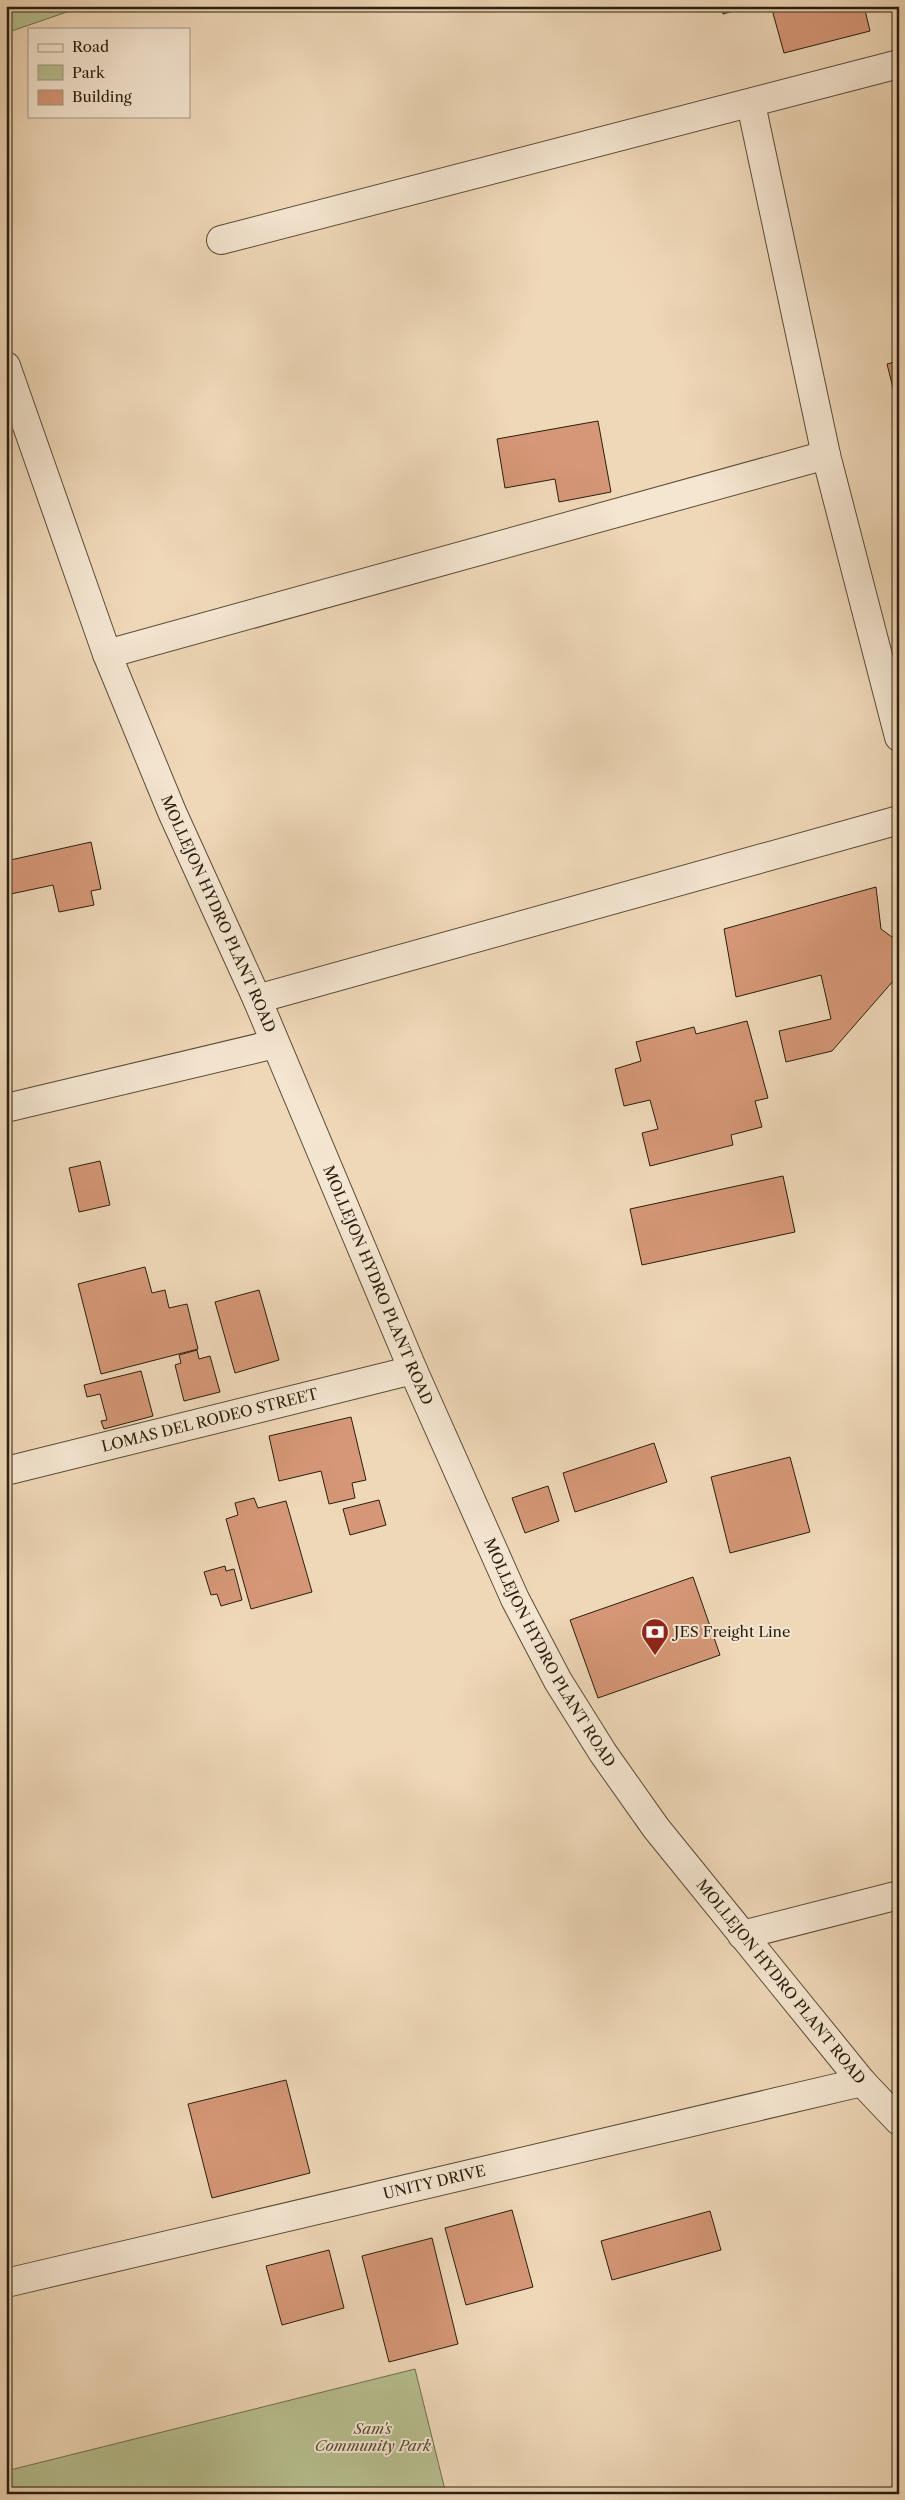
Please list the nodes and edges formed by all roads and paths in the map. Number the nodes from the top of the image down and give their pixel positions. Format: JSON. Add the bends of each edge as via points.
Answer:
{"nodes":[{"id":1,"x":899,"y":64,"type":"edge"},
{"id":2,"x":751,"y":104,"type":"junction"},
{"id":3,"x":221,"y":240,"type":"dead end"},
{"id":4,"x":6,"y":366,"type":"edge"},
{"id":5,"x":826,"y":455,"type":"junction"},
{"id":6,"x":107,"y":654,"type":"junction"},
{"id":7,"x":899,"y":737,"type":"edge"},
{"id":8,"x":899,"y":820,"type":"edge"},
{"id":9,"x":257,"y":999,"type":"junction"},
{"id":10,"x":275,"y":1044,"type":"junction"},
{"id":11,"x":6,"y":1108,"type":"edge"},
{"id":12,"x":412,"y":1370,"type":"junction"},
{"id":13,"x":6,"y":1470,"type":"edge"},
{"id":14,"x":899,"y":1895,"type":"edge"},
{"id":15,"x":742,"y":1935,"type":"junction"},
{"id":16,"x":862,"y":2082,"type":"junction"},
{"id":17,"x":899,"y":2121,"type":"edge"},
{"id":18,"x":6,"y":2284,"type":"edge"}],
"edges":[{"from":1,"to":2,"type":"street"},
{"from":2,"to":3,"type":"street"},
{"from":2,"to":5,"type":"street"},
{"from":4,"to":6,"type":"street","name":"MOLLEJON HYDRO PLANT ROAD"},
{"from":5,"to":6,"type":"street"},
{"from":5,"to":7,"type":"street"},
{"from":6,"to":9,"type":"street","name":"MOLLEJON HYDRO PLANT ROAD","via":[[172,812]]},
{"from":8,"to":9,"type":"street"},
{"from":9,"to":10,"type":"street","name":"MOLLEJON HYDRO PLANT ROAD"},
{"from":10,"to":11,"type":"street"},
{"from":10,"to":12,"type":"street","name":"MOLLEJON HYDRO PLANT ROAD","via":[[351,1218]]},
{"from":12,"to":13,"type":"street","name":"LOMAS DEL RODEO STREET"},
{"from":12,"to":15,"type":"street","name":"MOLLEJON HYDRO PLANT ROAD","via":[[510,1587],[558,1681],[656,1828]]},
{"from":14,"to":15,"type":"street"},
{"from":15,"to":16,"type":"street","name":"MOLLEJON HYDRO PLANT ROAD"},
{"from":16,"to":17,"type":"street","name":"MOLLEJON HYDRO PLANT ROAD"},
{"from":16,"to":18,"type":"street","name":"UNITY DRIVE"}]}
